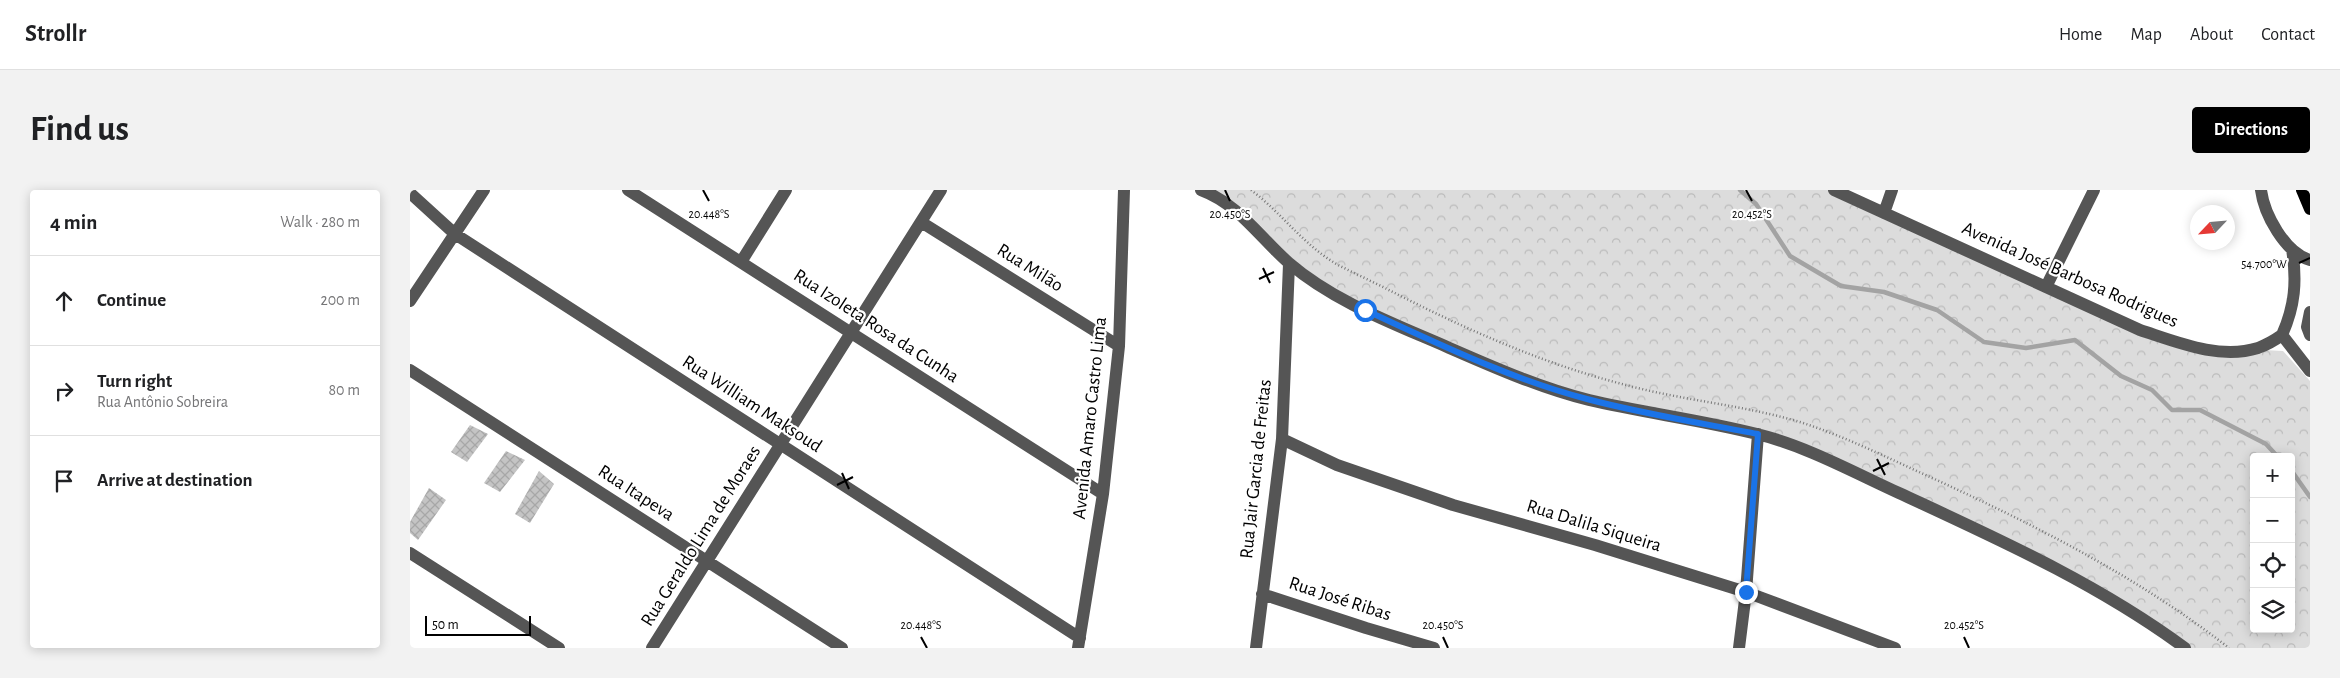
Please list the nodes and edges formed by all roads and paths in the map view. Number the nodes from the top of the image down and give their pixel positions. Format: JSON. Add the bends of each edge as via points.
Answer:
{"nodes":[{"id":1,"x":484,"y":190,"type":"edge"},
{"id":2,"x":629,"y":190,"type":"edge"},
{"id":3,"x":786,"y":190,"type":"edge"},
{"id":4,"x":941,"y":190,"type":"edge"},
{"id":5,"x":1124,"y":190,"type":"edge"},
{"id":6,"x":1201,"y":190,"type":"edge"},
{"id":7,"x":1834,"y":190,"type":"edge"},
{"id":8,"x":1892,"y":190,"type":"edge"},
{"id":9,"x":2094,"y":190,"type":"edge"},
{"id":10,"x":2261,"y":190,"type":"edge"},
{"id":11,"x":2302,"y":190,"type":"edge"},
{"id":12,"x":410,"y":193,"type":"edge"},
{"id":13,"x":2310,"y":209,"type":"edge"},
{"id":14,"x":1884,"y":213,"type":"junction"},
{"id":15,"x":921,"y":222,"type":"junction"},
{"id":16,"x":455,"y":234,"type":"junction"},
{"id":17,"x":2292,"y":249,"type":"junction"},
{"id":18,"x":2310,"y":260,"type":"edge"},
{"id":19,"x":741,"y":262,"type":"junction"},
{"id":20,"x":1289,"y":264,"type":"junction"},
{"id":21,"x":2046,"y":287,"type":"junction"},
{"id":22,"x":410,"y":301,"type":"edge"},
{"id":23,"x":2310,"y":312,"type":"edge"},
{"id":24,"x":851,"y":333,"type":"junction"},
{"id":25,"x":2310,"y":335,"type":"edge"},
{"id":26,"x":2282,"y":336,"type":"junction"},
{"id":27,"x":1119,"y":346,"type":"junction"},
{"id":28,"x":410,"y":370,"type":"edge"},
{"id":29,"x":2310,"y":371,"type":"edge"},
{"id":30,"x":1758,"y":434,"type":"junction"},
{"id":31,"x":1282,"y":439,"type":"junction"},
{"id":32,"x":780,"y":446,"type":"junction"},
{"id":33,"x":1103,"y":494,"type":"junction"},
{"id":34,"x":410,"y":553,"type":"edge"},
{"id":35,"x":706,"y":561,"type":"junction"},
{"id":36,"x":1746,"y":592,"type":"junction"},
{"id":37,"x":1262,"y":594,"type":"junction"},
{"id":38,"x":1079,"y":643,"type":"edge"},
{"id":39,"x":559,"y":648,"type":"edge"},
{"id":40,"x":652,"y":648,"type":"edge"},
{"id":41,"x":842,"y":648,"type":"edge"},
{"id":42,"x":1256,"y":648,"type":"edge"},
{"id":43,"x":1434,"y":648,"type":"edge"},
{"id":44,"x":1739,"y":648,"type":"edge"},
{"id":45,"x":1895,"y":648,"type":"edge"},
{"id":46,"x":2185,"y":648,"type":"edge"}],
"edges":[{"from":1,"to":16,"type":"street"},
{"from":2,"to":19,"type":"street","name":"Rua Izoleta Rosa da Cunha"},
{"from":3,"to":19,"type":"street"},
{"from":4,"to":15,"type":"street","name":"Rua Geraldo Lima de Moraes"},
{"from":5,"to":27,"type":"street","name":"Avenida Amaro Castro Lima"},
{"from":6,"to":20,"type":"street","via":[[1231,207]]},
{"from":7,"to":14,"type":"street","name":"Avenida José Barbosa Rodrigues"},
{"from":8,"to":14,"type":"street"},
{"from":9,"to":21,"type":"street"},
{"from":10,"to":17,"type":"street","via":[[2271,221]]},
{"from":11,"to":13,"type":"main road"},
{"from":12,"to":16,"type":"street","name":"Rua William Maksoud"},
{"from":14,"to":21,"type":"street","name":"Avenida José Barbosa Rodrigues"},
{"from":15,"to":24,"type":"street","name":"Rua Geraldo Lima de Moraes"},
{"from":15,"to":27,"type":"street","name":"Rua Milão"},
{"from":16,"to":22,"type":"street"},
{"from":16,"to":32,"type":"street","name":"Rua William Maksoud"},
{"from":17,"to":18,"type":"street"},
{"from":17,"to":26,"type":"street","via":[[2296,292],[2291,316]]},
{"from":19,"to":24,"type":"street","name":"Rua Izoleta Rosa da Cunha"},
{"from":20,"to":30,"type":"street","via":[[1326,290],[1365,310],[1523,378],[1586,399]]},
{"from":20,"to":31,"type":"street","name":"Rua Jair Garcia de Freitas"},
{"from":21,"to":26,"type":"street","name":"Avenida José Barbosa Rodrigues","via":[[2140,330],[2206,350],[2259,348]]},
{"from":23,"to":25,"type":"street","via":[[2307,327]]},
{"from":24,"to":32,"type":"street","name":"Rua Geraldo Lima de Moraes"},
{"from":24,"to":33,"type":"street","name":"Rua Izoleta Rosa da Cunha"},
{"from":26,"to":29,"type":"street"},
{"from":27,"to":33,"type":"street","name":"Avenida Amaro Castro Lima"},
{"from":28,"to":35,"type":"street","name":"Rua Itapeva"},
{"from":30,"to":36,"type":"street"},
{"from":30,"to":46,"type":"street","via":[[1803,449],[2050,564],[2147,621]]},
{"from":31,"to":36,"type":"street","name":"Rua Dalila Siqueira","via":[[1337,465],[1453,505]]},
{"from":31,"to":37,"type":"street","name":"Rua Jair Garcia de Freitas"},
{"from":32,"to":35,"type":"street","name":"Rua Geraldo Lima de Moraes"},
{"from":32,"to":38,"type":"street","name":"Rua William Maksoud"},
{"from":33,"to":38,"type":"street","name":"Avenida Amaro Castro Lima"},
{"from":34,"to":39,"type":"street"},
{"from":35,"to":40,"type":"street","name":"Rua Geraldo Lima de Moraes"},
{"from":35,"to":41,"type":"street","name":"Rua Itapeva"},
{"from":36,"to":44,"type":"street"},
{"from":36,"to":45,"type":"street","name":"Rua Dalila Siqueira"},
{"from":37,"to":42,"type":"street","name":"Rua Jair Garcia de Freitas"},
{"from":37,"to":43,"type":"street","name":"Rua José Ribas"}]}
